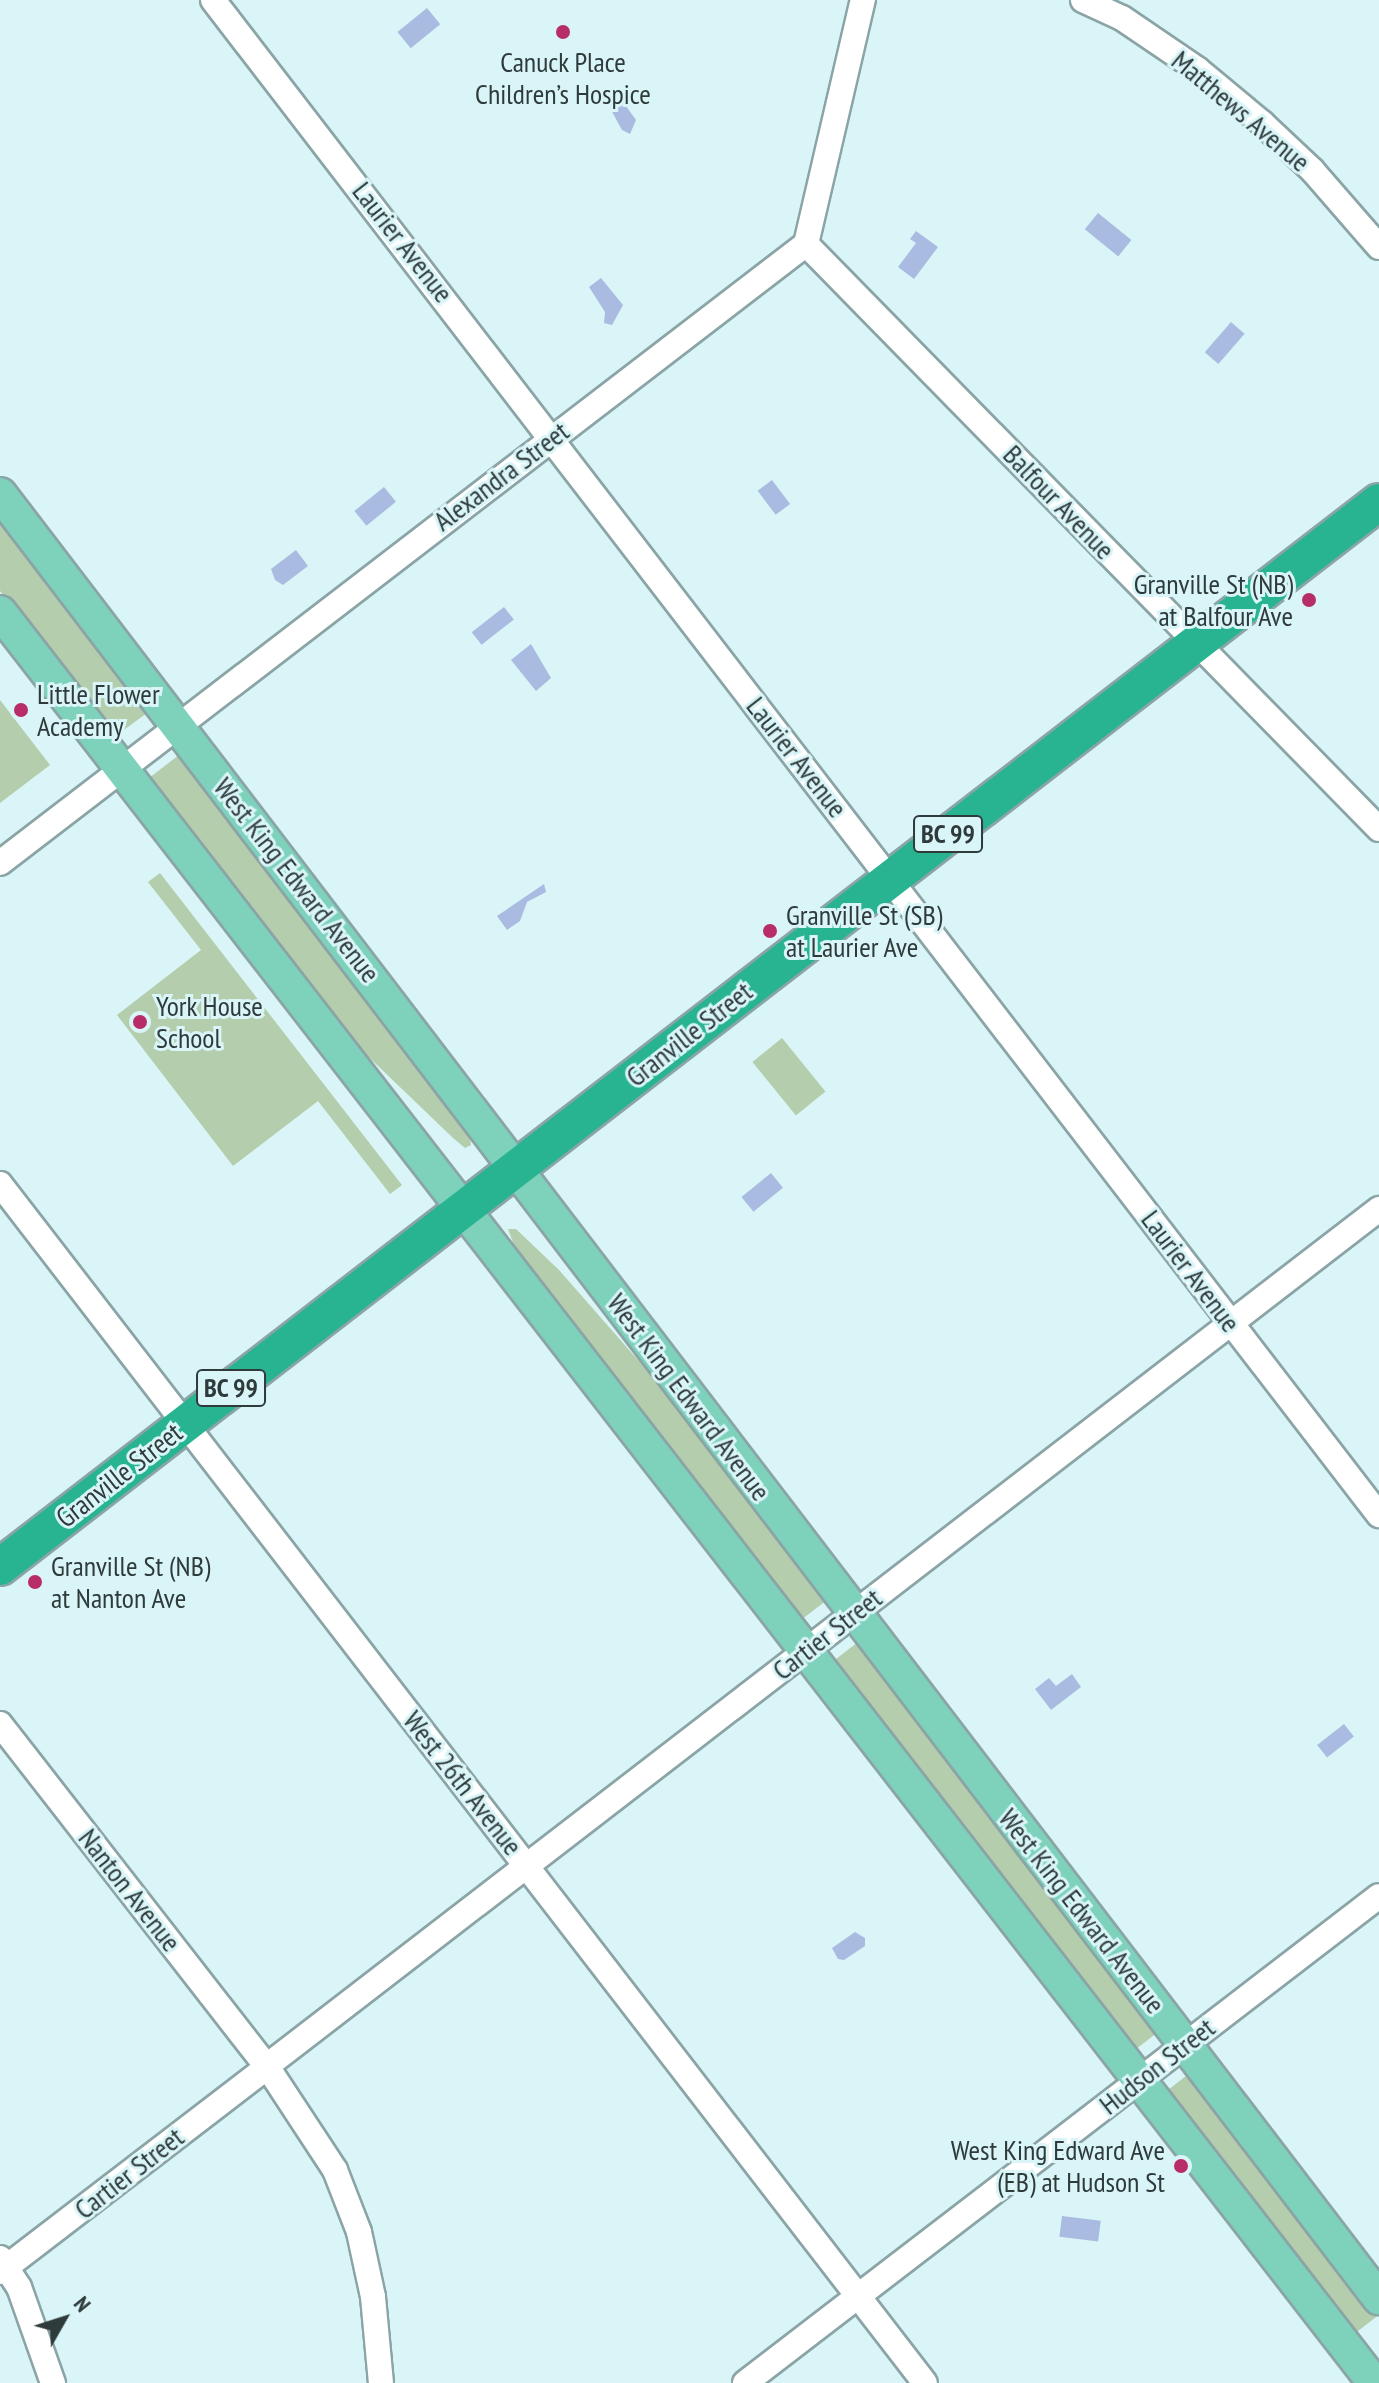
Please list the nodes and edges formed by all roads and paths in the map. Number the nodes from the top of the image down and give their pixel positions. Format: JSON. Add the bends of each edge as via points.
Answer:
{"nodes":[{"id":1,"x":213,"y":0,"type":"edge"},
{"id":2,"x":863,"y":0,"type":"edge"},
{"id":3,"x":1083,"y":0,"type":"edge"},
{"id":4,"x":806,"y":244,"type":"junction"},
{"id":5,"x":1379,"y":247,"type":"edge"},
{"id":6,"x":551,"y":438,"type":"junction"},
{"id":7,"x":0,"y":494,"type":"edge"},
{"id":8,"x":1379,"y":502,"type":"edge"},
{"id":9,"x":0,"y":612,"type":"edge"},
{"id":10,"x":1196,"y":643,"type":"junction"},
{"id":11,"x":178,"y":726,"type":"junction"},
{"id":12,"x":122,"y":769,"type":"junction"},
{"id":13,"x":1379,"y":829,"type":"edge"},
{"id":14,"x":0,"y":863,"type":"edge"},
{"id":15,"x":890,"y":878,"type":"junction"},
{"id":16,"x":516,"y":1166,"type":"junction"},
{"id":17,"x":0,"y":1184,"type":"edge"},
{"id":18,"x":463,"y":1208,"type":"junction"},
{"id":19,"x":1379,"y":1209,"type":"edge"},
{"id":20,"x":1230,"y":1322,"type":"junction"},
{"id":21,"x":184,"y":1425,"type":"junction"},
{"id":22,"x":1379,"y":1515,"type":"edge"},
{"id":23,"x":0,"y":1567,"type":"edge"},
{"id":24,"x":853,"y":1613,"type":"junction"},
{"id":25,"x":808,"y":1648,"type":"junction"},
{"id":26,"x":0,"y":1724,"type":"edge"},
{"id":27,"x":527,"y":1865,"type":"junction"},
{"id":28,"x":1379,"y":1896,"type":"edge"},
{"id":29,"x":1184,"y":2044,"type":"junction"},
{"id":30,"x":267,"y":2066,"type":"junction"},
{"id":31,"x":1140,"y":2078,"type":"junction"},
{"id":32,"x":2,"y":2266,"type":"edge"},
{"id":33,"x":857,"y":2295,"type":"junction"},
{"id":34,"x":1379,"y":2298,"type":"edge"},
{"id":35,"x":53,"y":2383,"type":"edge"},
{"id":36,"x":381,"y":2383,"type":"edge"},
{"id":37,"x":745,"y":2383,"type":"edge"},
{"id":38,"x":925,"y":2383,"type":"edge"},
{"id":39,"x":1374,"y":2383,"type":"edge"}],
"edges":[{"from":1,"to":6,"type":"street","name":"Laurier Avenue"},
{"from":2,"to":4,"type":"street"},
{"from":3,"to":5,"type":"street","name":"Matthews Avenue","via":[[1122,18],[1252,114],[1312,170]]},
{"from":4,"to":6,"type":"street","name":"Alexandra Street"},
{"from":4,"to":10,"type":"street","name":"Balfour Avenue"},
{"from":6,"to":11,"type":"street","name":"Alexandra Street"},
{"from":6,"to":15,"type":"street","name":"Laurier Avenue"},
{"from":7,"to":11,"type":"main road","name":"West King Edward Avenue"},
{"from":8,"to":10,"type":"highway","name":"Granville Street","number":"BC 99"},
{"from":9,"to":12,"type":"main road","name":"West King Edward Avenue"},
{"from":10,"to":13,"type":"street","name":"Balfour Avenue"},
{"from":10,"to":15,"type":"highway","name":"Granville Street","number":"BC 99"},
{"from":11,"to":12,"type":"street","name":"Alexandra Street"},
{"from":11,"to":16,"type":"main road","name":"West King Edward Avenue"},
{"from":12,"to":14,"type":"street","name":"Alexandra Street"},
{"from":12,"to":18,"type":"main road","name":"West King Edward Avenue"},
{"from":15,"to":16,"type":"highway","name":"Granville Street","number":"BC 99"},
{"from":15,"to":20,"type":"street","name":"Laurier Avenue"},
{"from":16,"to":18,"type":"highway","name":"Granville Street","number":"BC 99"},
{"from":16,"to":24,"type":"main road","name":"West King Edward Avenue"},
{"from":17,"to":21,"type":"street","name":"West 26th Avenue"},
{"from":18,"to":21,"type":"highway","name":"Granville Street","number":"BC 99"},
{"from":18,"to":25,"type":"main road","name":"West King Edward Avenue"},
{"from":19,"to":20,"type":"street","name":"Cartier Street"},
{"from":20,"to":22,"type":"street","name":"Laurier Avenue"},
{"from":20,"to":24,"type":"street","name":"Cartier Street"},
{"from":21,"to":23,"type":"highway","name":"Granville Street","number":"BC 99"},
{"from":21,"to":27,"type":"street","name":"West 26th Avenue"},
{"from":24,"to":25,"type":"street","name":"Cartier Street"},
{"from":24,"to":29,"type":"main road","name":"West King Edward Avenue"},
{"from":25,"to":27,"type":"street","name":"Cartier Street"},
{"from":25,"to":31,"type":"main road","name":"West King Edward Avenue"},
{"from":26,"to":30,"type":"street","name":"Nanton Avenue"},
{"from":27,"to":30,"type":"street","name":"Cartier Street"},
{"from":27,"to":33,"type":"street","name":"West 26th Avenue"},
{"from":28,"to":29,"type":"street","name":"Hudson Street"},
{"from":29,"to":31,"type":"street","name":"Hudson Street"},
{"from":29,"to":34,"type":"main road","name":"West King Edward Avenue"},
{"from":30,"to":32,"type":"street","name":"Cartier Street"},
{"from":30,"to":36,"type":"street","name":"Nanton Avenue","via":[[335,2170],[359,2232],[373,2297]]},
{"from":31,"to":33,"type":"street","name":"Hudson Street"},
{"from":31,"to":39,"type":"main road","name":"West King Edward Avenue"},
{"from":32,"to":35,"type":"street","via":[[19,2287]]},
{"from":33,"to":37,"type":"street","name":"Hudson Street"},
{"from":33,"to":38,"type":"street","name":"West 26th Avenue"}]}
